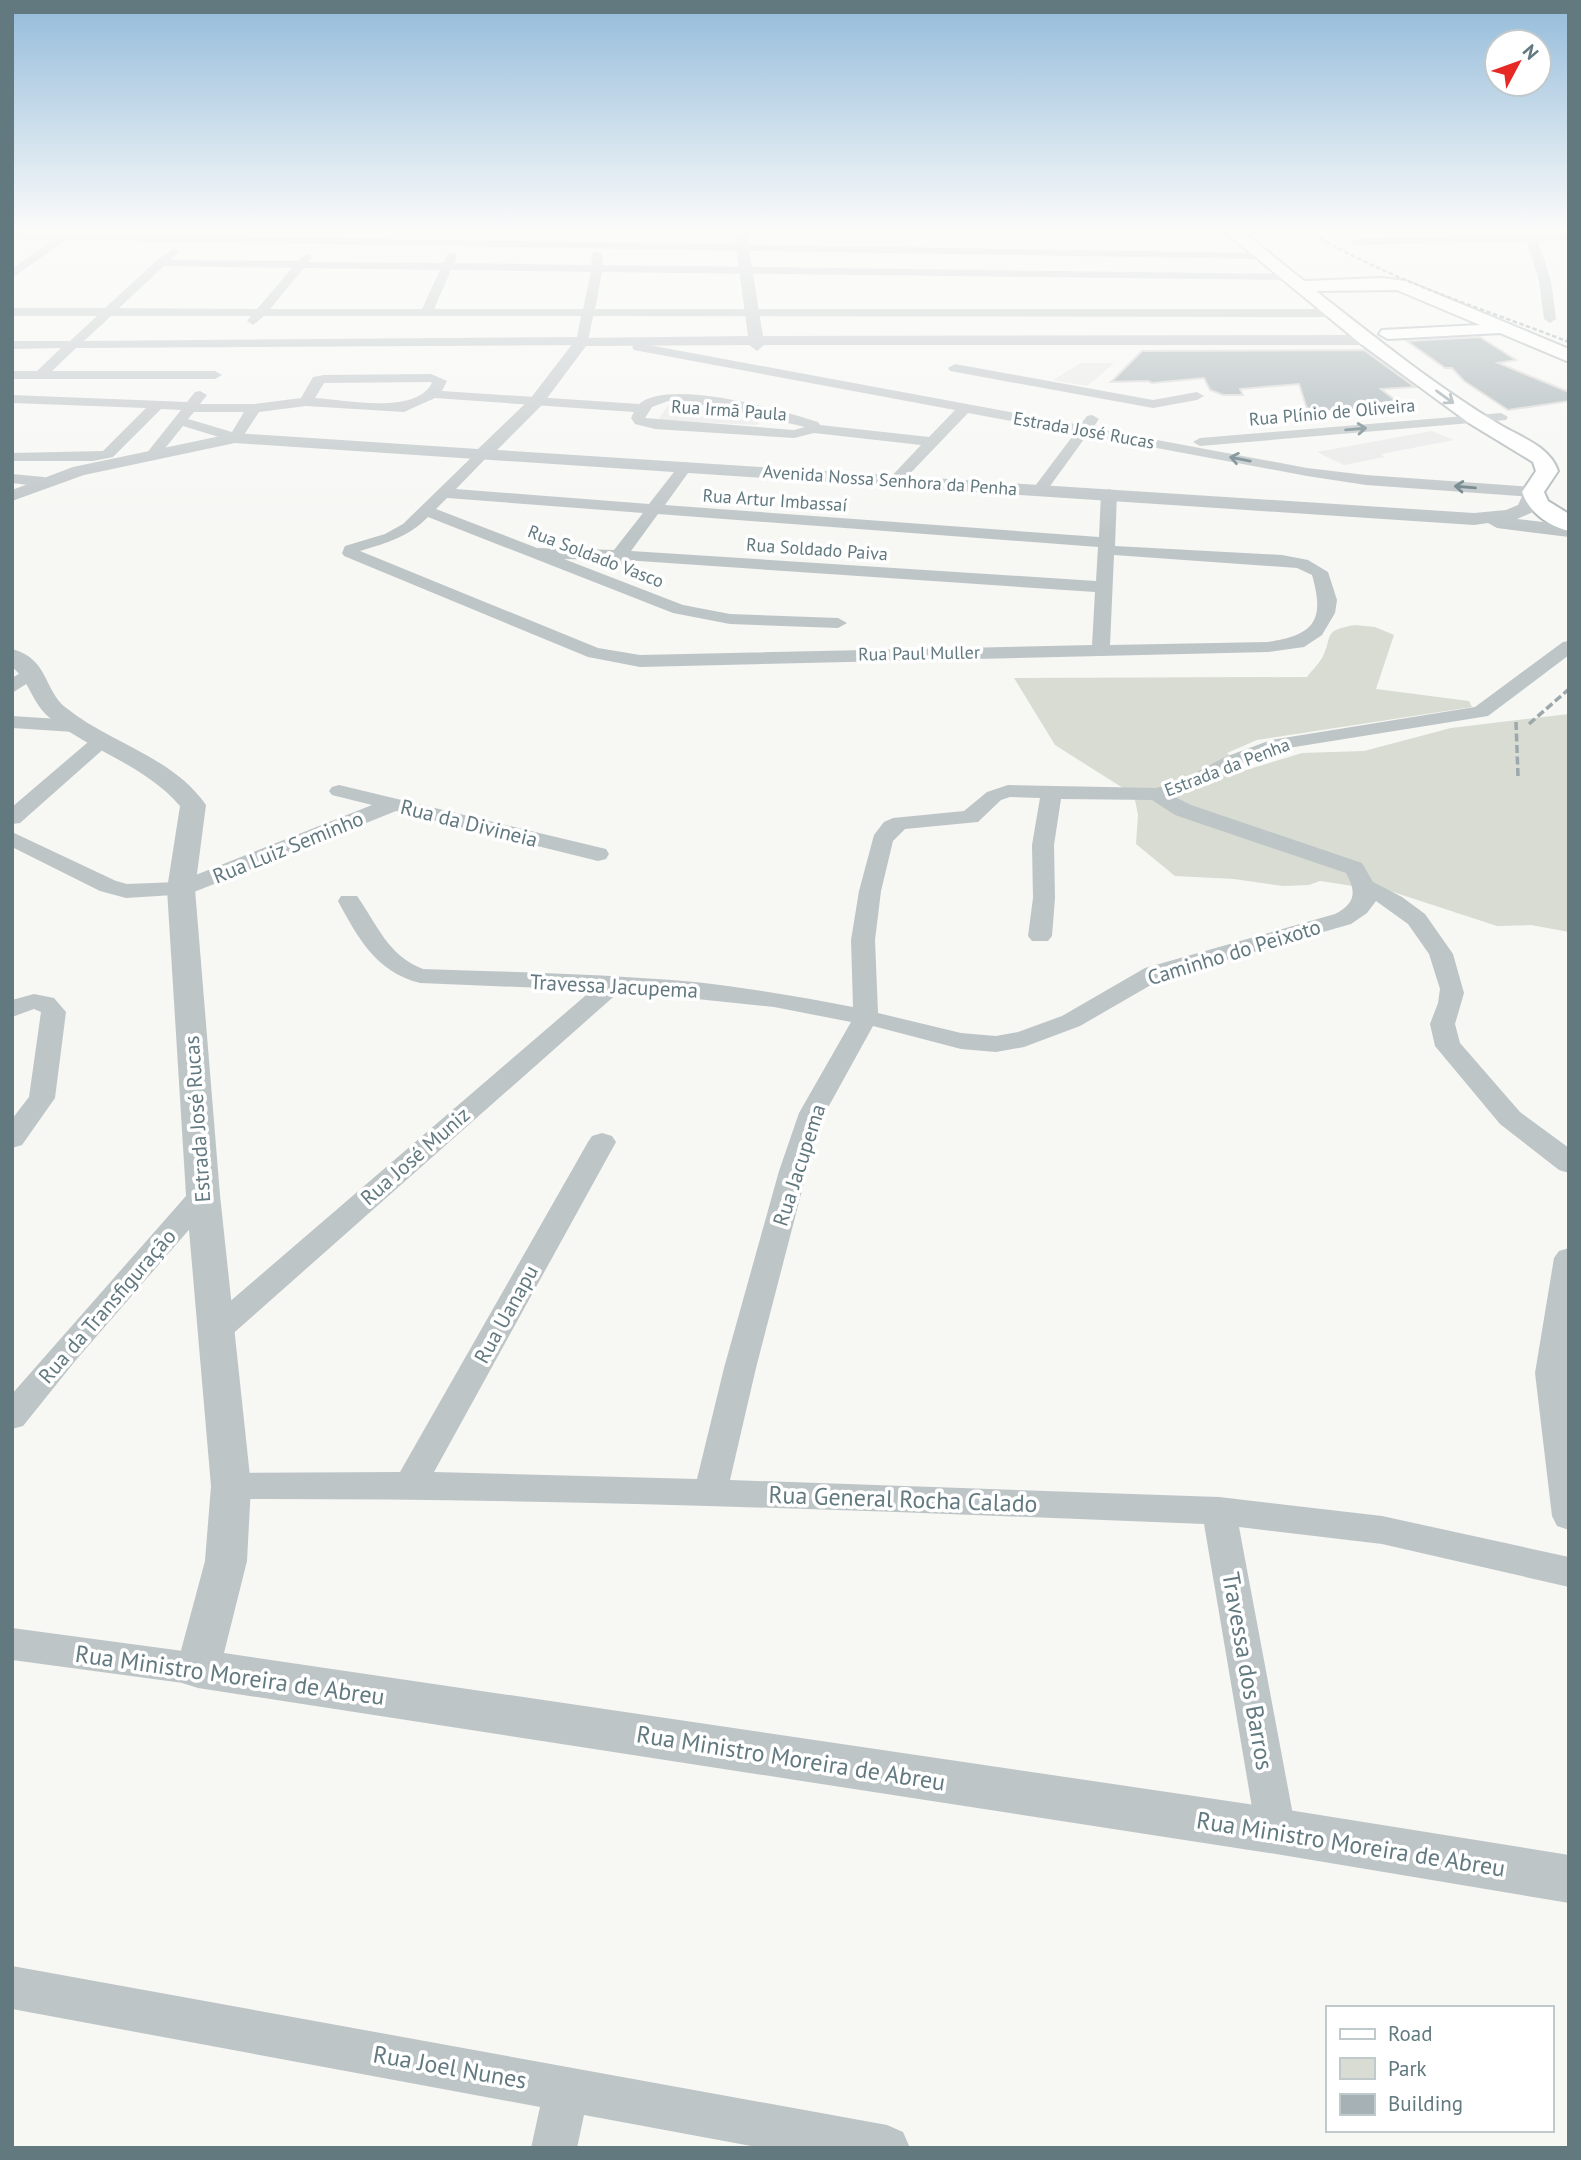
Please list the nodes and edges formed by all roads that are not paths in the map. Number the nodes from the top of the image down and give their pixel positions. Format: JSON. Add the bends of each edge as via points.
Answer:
{"nodes":[{"id":1,"x":86,"y":332,"type":"edge"},
{"id":2,"x":246,"y":332,"type":"edge"},
{"id":3,"x":584,"y":332,"type":"edge"},
{"id":4,"x":754,"y":332,"type":"edge"},
{"id":5,"x":1364,"y":332,"type":"edge"},
{"id":6,"x":1369,"y":332,"type":"edge"},
{"id":7,"x":1472,"y":332,"type":"edge"},
{"id":8,"x":1512,"y":332,"type":"edge"},
{"id":9,"x":1377,"y":340,"type":"junction"},
{"id":10,"x":756,"y":343,"type":"junction"},
{"id":11,"x":581,"y":344,"type":"junction"},
{"id":12,"x":12,"y":345,"type":"edge"},
{"id":13,"x":72,"y":345,"type":"junction"},
{"id":14,"x":638,"y":347,"type":"junction"},
{"id":15,"x":176,"y":352,"type":"dead end"},
{"id":16,"x":61,"y":355,"type":"junction"},
{"id":17,"x":1569,"y":356,"type":"edge"},
{"id":18,"x":227,"y":359,"type":"junction"},
{"id":19,"x":955,"y":368,"type":"dead end"},
{"id":20,"x":12,"y":375,"type":"edge"},
{"id":21,"x":33,"y":375,"type":"junction"},
{"id":22,"x":383,"y":378,"type":"junction"},
{"id":23,"x":12,"y":388,"type":"edge"},
{"id":24,"x":433,"y":394,"type":"junction"},
{"id":25,"x":1111,"y":396,"type":"junction"},
{"id":26,"x":1197,"y":396,"type":"dead end"},
{"id":27,"x":12,"y":400,"type":"edge"},
{"id":28,"x":306,"y":402,"type":"junction"},
{"id":29,"x":536,"y":402,"type":"junction"},
{"id":30,"x":158,"y":404,"type":"junction"},
{"id":31,"x":349,"y":405,"type":"junction"},
{"id":32,"x":192,"y":407,"type":"junction"},
{"id":33,"x":254,"y":408,"type":"junction"},
{"id":34,"x":641,"y":408,"type":"junction"},
{"id":35,"x":965,"y":408,"type":"junction"},
{"id":36,"x":1502,"y":417,"type":"junction"},
{"id":37,"x":1476,"y":419,"type":"junction"},
{"id":38,"x":181,"y":421,"type":"junction"},
{"id":39,"x":814,"y":429,"type":"junction"},
{"id":40,"x":1082,"y":430,"type":"junction"},
{"id":41,"x":235,"y":438,"type":"junction"},
{"id":42,"x":933,"y":442,"type":"junction"},
{"id":43,"x":1167,"y":445,"type":"junction"},
{"id":44,"x":110,"y":453,"type":"junction"},
{"id":45,"x":154,"y":453,"type":"junction"},
{"id":46,"x":483,"y":454,"type":"junction"},
{"id":47,"x":1550,"y":454,"type":"junction"},
{"id":48,"x":12,"y":457,"type":"edge"},
{"id":49,"x":686,"y":466,"type":"junction"},
{"id":50,"x":895,"y":481,"type":"junction"},
{"id":51,"x":1040,"y":490,"type":"junction"},
{"id":52,"x":13,"y":491,"type":"edge"},
{"id":53,"x":1533,"y":492,"type":"junction"},
{"id":54,"x":441,"y":494,"type":"junction"},
{"id":55,"x":1109,"y":494,"type":"junction"},
{"id":56,"x":653,"y":510,"type":"junction"},
{"id":57,"x":426,"y":511,"type":"junction"},
{"id":58,"x":1474,"y":519,"type":"junction"},
{"id":59,"x":1569,"y":524,"type":"edge"},
{"id":60,"x":1569,"y":531,"type":"edge"},
{"id":61,"x":1107,"y":546,"type":"junction"},
{"id":62,"x":530,"y":553,"type":"junction"},
{"id":63,"x":619,"y":555,"type":"junction"},
{"id":64,"x":605,"y":582,"type":"junction"},
{"id":65,"x":1102,"y":587,"type":"junction"},
{"id":66,"x":838,"y":623,"type":"dead end"},
{"id":67,"x":1569,"y":646,"type":"edge"},
{"id":68,"x":1101,"y":649,"type":"junction"},
{"id":69,"x":19,"y":671,"type":"edge"},
{"id":70,"x":12,"y":722,"type":"edge"},
{"id":71,"x":88,"y":733,"type":"junction"},
{"id":72,"x":339,"y":791,"type":"dead end"},
{"id":73,"x":1052,"y":791,"type":"junction"},
{"id":74,"x":1157,"y":794,"type":"junction"},
{"id":75,"x":395,"y":804,"type":"junction"},
{"id":76,"x":12,"y":818,"type":"edge"},
{"id":77,"x":12,"y":838,"type":"edge"},
{"id":78,"x":598,"y":854,"type":"dead end"},
{"id":79,"x":1360,"y":877,"type":"junction"},
{"id":80,"x":181,"y":889,"type":"junction"},
{"id":81,"x":349,"y":901,"type":"dead end"},
{"id":82,"x":1040,"y":936,"type":"dead end"},
{"id":83,"x":614,"y":983,"type":"junction"},
{"id":84,"x":12,"y":1010,"type":"edge"},
{"id":85,"x":866,"y":1017,"type":"junction"},
{"id":86,"x":12,"y":1139,"type":"edge"},
{"id":87,"x":602,"y":1142,"type":"dead end"},
{"id":88,"x":1569,"y":1164,"type":"edge"},
{"id":89,"x":203,"y":1195,"type":"junction"},
{"id":90,"x":1569,"y":1258,"type":"edge"},
{"id":91,"x":217,"y":1330,"type":"junction"},
{"id":92,"x":12,"y":1417,"type":"edge"},
{"id":93,"x":410,"y":1485,"type":"junction"},
{"id":94,"x":231,"y":1486,"type":"junction"},
{"id":95,"x":710,"y":1494,"type":"junction"},
{"id":96,"x":1219,"y":1511,"type":"junction"},
{"id":97,"x":1569,"y":1516,"type":"edge"},
{"id":98,"x":1569,"y":1572,"type":"edge"},
{"id":99,"x":12,"y":1644,"type":"edge"},
{"id":100,"x":198,"y":1669,"type":"junction"},
{"id":101,"x":1276,"y":1831,"type":"junction"},
{"id":102,"x":1569,"y":1879,"type":"edge"},
{"id":103,"x":12,"y":1987,"type":"edge"},
{"id":104,"x":567,"y":2088,"type":"junction"},
{"id":105,"x":554,"y":2148,"type":"edge"},
{"id":106,"x":887,"y":2148,"type":"edge"}],
"edges":[{"from":1,"to":13,"type":"street"},
{"from":2,"to":18,"type":"street"},
{"from":3,"to":11,"type":"street"},
{"from":4,"to":10,"type":"street"},
{"from":5,"to":9,"type":"main road"},
{"from":6,"to":9,"type":"main road"},
{"from":7,"to":9,"type":"main road"},
{"from":8,"to":17,"type":"main road"},
{"from":9,"to":10,"type":"street"},
{"from":9,"to":36,"type":"main road"},
{"from":9,"to":37,"type":"main road","one_way":true},
{"from":10,"to":11,"type":"street"},
{"from":10,"to":14,"type":"street"},
{"from":11,"to":14,"type":"street"},
{"from":11,"to":18,"type":"street"},
{"from":11,"to":29,"type":"street"},
{"from":12,"to":13,"type":"street"},
{"from":13,"to":16,"type":"street"},
{"from":13,"to":18,"type":"street"},
{"from":14,"to":35,"type":"street","name":"Estrada José Rucas"},
{"from":15,"to":16,"type":"street"},
{"from":16,"to":21,"type":"street"},
{"from":18,"to":21,"type":"street"},
{"from":18,"to":32,"type":"street"},
{"from":19,"to":25,"type":"street"},
{"from":20,"to":21,"type":"street"},
{"from":21,"to":23,"type":"street"},
{"from":22,"to":24,"type":"street","via":[[436,379],[440,381]]},
{"from":22,"to":28,"type":"street","via":[[319,380]]},
{"from":22,"to":31,"type":"street"},
{"from":24,"to":29,"type":"street"},
{"from":24,"to":31,"type":"street","via":[[404,408]]},
{"from":25,"to":26,"type":"street","via":[[1160,404]]},
{"from":25,"to":40,"type":"street"},
{"from":27,"to":30,"type":"street"},
{"from":28,"to":31,"type":"street"},
{"from":28,"to":33,"type":"street"},
{"from":29,"to":34,"type":"street"},
{"from":29,"to":46,"type":"street"},
{"from":30,"to":32,"type":"street"},
{"from":30,"to":44,"type":"street"},
{"from":32,"to":33,"type":"street"},
{"from":32,"to":38,"type":"street"},
{"from":33,"to":41,"type":"street"},
{"from":34,"to":39,"type":"street","name":"Rua Irmã Paula","via":[[658,398],[682,396],[808,423]]},
{"from":34,"to":39,"type":"street","name":"Rua Irmã Paula","via":[[640,421],[655,425],[794,433]]},
{"from":35,"to":40,"type":"street","name":"Estrada José Rucas"},
{"from":35,"to":42,"type":"street"},
{"from":36,"to":37,"type":"street","name":"Rua Plínio de Oliveira"},
{"from":36,"to":47,"type":"main road"},
{"from":43,"to":37,"type":"street","name":"Rua Plínio de Oliveira","one_way":true},
{"from":37,"to":47,"type":"main road"},
{"from":38,"to":41,"type":"street"},
{"from":38,"to":45,"type":"street"},
{"from":39,"to":42,"type":"street"},
{"from":40,"to":43,"type":"street","name":"Estrada José Rucas"},
{"from":40,"to":51,"type":"street"},
{"from":41,"to":45,"type":"street","name":"Avenida Nossa Senhora da Penha"},
{"from":41,"to":46,"type":"street","name":"Avenida Nossa Senhora da Penha"},
{"from":42,"to":50,"type":"street"},
{"from":53,"to":43,"type":"street","name":"Estrada José Rucas","one_way":true,"via":[[1335,476]]},
{"from":44,"to":45,"type":"street"},
{"from":44,"to":48,"type":"street"},
{"from":45,"to":52,"type":"street"},
{"from":46,"to":49,"type":"street","name":"Avenida Nossa Senhora da Penha"},
{"from":46,"to":54,"type":"street"},
{"from":47,"to":53,"type":"main road","via":[[1547,471]]},
{"from":49,"to":50,"type":"street","name":"Avenida Nossa Senhora da Penha"},
{"from":49,"to":56,"type":"street"},
{"from":50,"to":51,"type":"street","name":"Avenida Nossa Senhora da Penha"},
{"from":51,"to":55,"type":"street","name":"Avenida Nossa Senhora da Penha"},
{"from":53,"to":58,"type":"street","name":"Avenida Nossa Senhora da Penha","via":[[1526,508]]},
{"from":53,"to":59,"type":"main road","via":[[1538,505]]},
{"from":54,"to":56,"type":"street","name":"Rua Artur Imbassaí"},
{"from":54,"to":57,"type":"street"},
{"from":55,"to":58,"type":"street","name":"Avenida Nossa Senhora da Penha"},
{"from":55,"to":61,"type":"street"},
{"from":56,"to":61,"type":"street","name":"Rua Artur Imbassaí"},
{"from":56,"to":63,"type":"street"},
{"from":57,"to":62,"type":"street","name":"Rua Soldado Vasco"},
{"from":57,"to":68,"type":"street","name":"Rua Paul Muller","via":[[391,537],[350,553],[616,659]]},
{"from":58,"to":60,"type":"street"},
{"from":61,"to":65,"type":"street"},
{"from":61,"to":68,"type":"street","name":"Rua Paul Muller","via":[[1302,564],[1320,572],[1328,600],[1316,631],[1298,643]]},
{"from":62,"to":63,"type":"street","name":"Rua Soldado Paiva"},
{"from":62,"to":64,"type":"street","name":"Rua Soldado Vasco"},
{"from":63,"to":64,"type":"street"},
{"from":63,"to":65,"type":"street","name":"Rua Soldado Paiva"},
{"from":64,"to":66,"type":"street","name":"Rua Soldado Vasco","via":[[708,616]]},
{"from":65,"to":68,"type":"street"},
{"from":67,"to":74,"type":"street","name":"Estrada da Penha","via":[[1481,712],[1278,744]]},
{"from":69,"to":71,"type":"street","name":"Estrada José Rucas","via":[[39,683],[41,696]]},
{"from":70,"to":71,"type":"street"},
{"from":71,"to":76,"type":"street"},
{"from":71,"to":80,"type":"street","name":"Estrada José Rucas","via":[[163,777],[192,805]]},
{"from":72,"to":75,"type":"street","name":"Rua da Divineia"},
{"from":73,"to":74,"type":"street"},
{"from":73,"to":82,"type":"street","via":[[1043,845]]},
{"from":73,"to":85,"type":"street","via":[[1001,792],[970,817],[901,823],[888,832],[876,858],[863,940]]},
{"from":74,"to":79,"type":"street","name":"Estrada da Penha","via":[[1183,810]]},
{"from":75,"to":78,"type":"street","name":"Rua da Divineia"},
{"from":75,"to":80,"type":"street","name":"Rua Luiz Seminho"},
{"from":77,"to":80,"type":"street","via":[[108,886],[126,891]]},
{"from":79,"to":85,"type":"street","name":"Caminho do Peixoto","via":[[1367,897],[1343,919],[1154,973],[1071,1021],[1024,1039],[996,1044],[961,1041]]},
{"from":79,"to":88,"type":"street","name":"Estrada da Penha","via":[[1421,920],[1438,950],[1451,984],[1452,998],[1441,1023],[1448,1046],[1510,1118]]},
{"from":80,"to":89,"type":"street","name":"Estrada José Rucas"},
{"from":81,"to":83,"type":"street","name":"Travessa Jacupema","via":[[373,942],[390,963],[405,972],[429,977]]},
{"from":83,"to":85,"type":"street","name":"Travessa Jacupema","via":[[774,1000]]},
{"from":83,"to":91,"type":"street","name":"Rua José Muniz"},
{"from":84,"to":86,"type":"street","via":[[37,1001],[54,1012],[38,1107]]},
{"from":85,"to":95,"type":"street","name":"Rua Jacupema","via":[[812,1113],[793,1171]]},
{"from":87,"to":93,"type":"street","name":"Rua Uanapu"},
{"from":89,"to":91,"type":"street","name":"Estrada José Rucas"},
{"from":89,"to":92,"type":"street","name":"Rua da Transfiguração"},
{"from":90,"to":97,"type":"street","via":[[1550,1373]]},
{"from":91,"to":94,"type":"street","name":"Estrada José Rucas"},
{"from":93,"to":94,"type":"street","name":"Rua General Rocha Calado"},
{"from":93,"to":95,"type":"street","name":"Rua General Rocha Calado"},
{"from":94,"to":100,"type":"street","name":"Estrada José Rucas","via":[[226,1561]]},
{"from":95,"to":96,"type":"street","name":"Rua General Rocha Calado"},
{"from":96,"to":98,"type":"street","name":"Rua General Rocha Calado","via":[[1382,1530]]},
{"from":96,"to":101,"type":"street","name":"Travessa dos Barros"},
{"from":99,"to":100,"type":"street","name":"Rua Ministro Moreira de Abreu"},
{"from":100,"to":101,"type":"street","name":"Rua Ministro Moreira de Abreu"},
{"from":101,"to":102,"type":"street","name":"Rua Ministro Moreira de Abreu"},
{"from":103,"to":104,"type":"street","name":"Rua Joel Nunes"},
{"from":104,"to":105,"type":"street"},
{"from":104,"to":106,"type":"street","name":"Rua Joel Nunes"}]}
